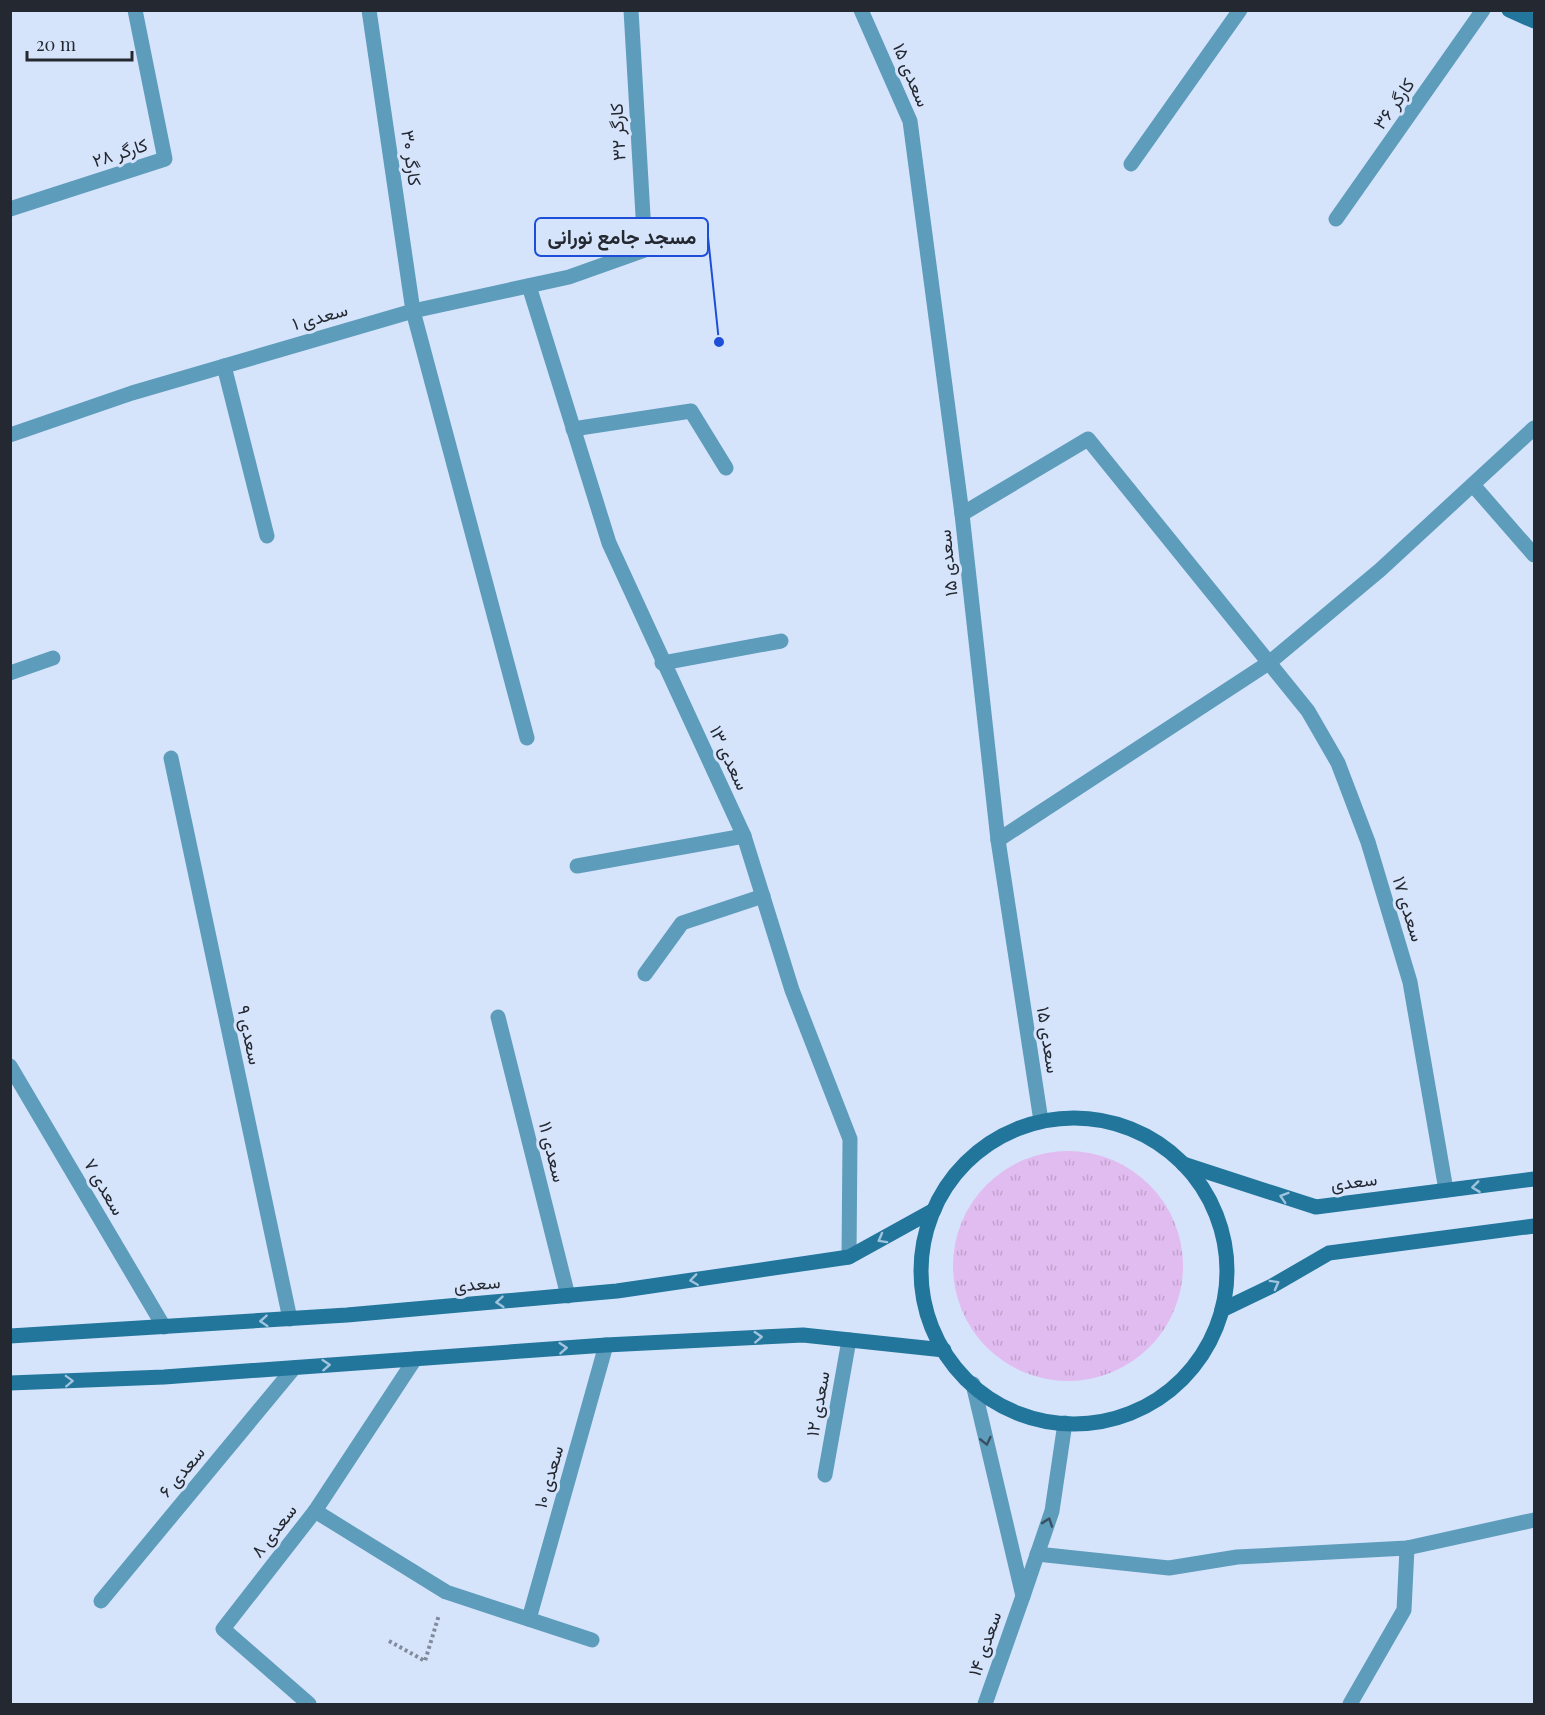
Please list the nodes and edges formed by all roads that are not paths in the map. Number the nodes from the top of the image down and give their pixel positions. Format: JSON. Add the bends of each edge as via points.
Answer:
{"nodes":[{"id":1,"x":135,"y":10,"type":"edge"},
{"id":2,"x":369,"y":10,"type":"edge"},
{"id":3,"x":631,"y":10,"type":"edge"},
{"id":4,"x":1240,"y":10,"type":"edge"},
{"id":5,"x":1483,"y":10,"type":"edge"},
{"id":6,"x":1509,"y":10,"type":"edge"},
{"id":7,"x":862,"y":11,"type":"edge"},
{"id":8,"x":1534,"y":21,"type":"edge"},
{"id":9,"x":1131,"y":164,"type":"dead end"},
{"id":10,"x":10,"y":209,"type":"edge"},
{"id":11,"x":1336,"y":219,"type":"dead end"},
{"id":12,"x":645,"y":250,"type":"joint"},
{"id":13,"x":529,"y":286,"type":"junction"},
{"id":14,"x":413,"y":311,"type":"junction"},
{"id":15,"x":224,"y":366,"type":"junction"},
{"id":16,"x":1534,"y":428,"type":"edge"},
{"id":17,"x":573,"y":429,"type":"junction"},
{"id":18,"x":10,"y":435,"type":"edge"},
{"id":19,"x":726,"y":468,"type":"dead end"},
{"id":20,"x":1473,"y":485,"type":"junction"},
{"id":21,"x":962,"y":514,"type":"junction"},
{"id":22,"x":267,"y":536,"type":"dead end"},
{"id":23,"x":1534,"y":555,"type":"edge"},
{"id":24,"x":781,"y":641,"type":"dead end"},
{"id":25,"x":53,"y":658,"type":"dead end"},
{"id":26,"x":1270,"y":662,"type":"junction"},
{"id":27,"x":662,"y":663,"type":"junction"},
{"id":28,"x":10,"y":673,"type":"edge"},
{"id":29,"x":527,"y":738,"type":"dead end"},
{"id":30,"x":171,"y":758,"type":"dead end"},
{"id":31,"x":744,"y":836,"type":"junction"},
{"id":32,"x":998,"y":840,"type":"junction"},
{"id":33,"x":577,"y":866,"type":"dead end"},
{"id":34,"x":763,"y":896,"type":"junction"},
{"id":35,"x":645,"y":974,"type":"dead end"},
{"id":36,"x":498,"y":1017,"type":"dead end"},
{"id":37,"x":10,"y":1066,"type":"edge"},
{"id":38,"x":1041,"y":1121,"type":"junction"},
{"id":39,"x":1183,"y":1164,"type":"junction"},
{"id":40,"x":1534,"y":1179,"type":"edge"},
{"id":41,"x":1446,"y":1190,"type":"junction"},
{"id":42,"x":934,"y":1210,"type":"junction"},
{"id":43,"x":1534,"y":1226,"type":"edge"},
{"id":44,"x":849,"y":1257,"type":"junction"},
{"id":45,"x":568,"y":1296,"type":"junction"},
{"id":46,"x":1222,"y":1310,"type":"junction"},
{"id":47,"x":290,"y":1319,"type":"junction"},
{"id":48,"x":164,"y":1327,"type":"junction"},
{"id":49,"x":10,"y":1336,"type":"edge"},
{"id":50,"x":849,"y":1340,"type":"junction"},
{"id":51,"x":606,"y":1345,"type":"junction"},
{"id":52,"x":944,"y":1350,"type":"junction"},
{"id":53,"x":415,"y":1359,"type":"junction"},
{"id":54,"x":294,"y":1368,"type":"junction"},
{"id":55,"x":10,"y":1383,"type":"edge"},
{"id":56,"x":973,"y":1384,"type":"junction"},
{"id":57,"x":1065,"y":1423,"type":"junction"},
{"id":58,"x":825,"y":1475,"type":"dead end"},
{"id":59,"x":315,"y":1511,"type":"junction"},
{"id":60,"x":1534,"y":1520,"type":"edge"},
{"id":61,"x":1407,"y":1548,"type":"junction"},
{"id":62,"x":1037,"y":1554,"type":"junction"},
{"id":63,"x":1023,"y":1596,"type":"junction"},
{"id":64,"x":101,"y":1601,"type":"dead end"},
{"id":65,"x":529,"y":1619,"type":"junction"},
{"id":66,"x":592,"y":1640,"type":"dead end"},
{"id":67,"x":309,"y":1704,"type":"edge"},
{"id":68,"x":985,"y":1704,"type":"edge"},
{"id":69,"x":1350,"y":1704,"type":"edge"}],
"edges":[{"from":1,"to":10,"type":"street","name":"کارگر ۲۸","via":[[165,159]]},
{"from":2,"to":14,"type":"street","name":"کارگر ۳۰"},
{"from":3,"to":12,"type":"street","name":"کارگر ۳۲"},
{"from":4,"to":9,"type":"street"},
{"from":5,"to":11,"type":"street","name":"کارگر ۳۶"},
{"from":6,"to":8,"type":"main road"},
{"from":7,"to":21,"type":"street","name":"سعدی ۱۵","via":[[910,121]]},
{"from":12,"to":13,"type":"street","name":"سعدی ۱","via":[[569,277]]},
{"from":13,"to":14,"type":"street","name":"سعدی ۱"},
{"from":13,"to":17,"type":"street","name":"سعدی ۱۳"},
{"from":14,"to":15,"type":"street","name":"سعدی ۱"},
{"from":14,"to":29,"type":"street","name":"کارگر ۳۰"},
{"from":15,"to":18,"type":"street","name":"سعدی ۱"},
{"from":15,"to":22,"type":"street"},
{"from":16,"to":20,"type":"street"},
{"from":17,"to":19,"type":"street","via":[[691,411]]},
{"from":17,"to":27,"type":"street","name":"سعدی ۱۳","via":[[609,543]]},
{"from":20,"to":23,"type":"street"},
{"from":20,"to":26,"type":"street"},
{"from":21,"to":26,"type":"street","name":"سعدی ۱۷","via":[[1088,439]]},
{"from":21,"to":32,"type":"street","name":"سعدی ۱۵"},
{"from":24,"to":27,"type":"street"},
{"from":25,"to":28,"type":"street"},
{"from":26,"to":32,"type":"street"},
{"from":26,"to":41,"type":"street","name":"سعدی ۱۷","via":[[1308,711],[1338,763],[1368,842],[1410,982]]},
{"from":27,"to":31,"type":"street","name":"سعدی ۱۳"},
{"from":30,"to":47,"type":"street","name":"سعدی ۹"},
{"from":31,"to":33,"type":"street"},
{"from":31,"to":34,"type":"street","name":"سعدی ۱۳"},
{"from":32,"to":38,"type":"street","name":"سعدی ۱۵"},
{"from":34,"to":35,"type":"street","via":[[682,923]]},
{"from":34,"to":44,"type":"street","name":"سعدی ۱۳","via":[[792,990],[850,1139]]},
{"from":36,"to":45,"type":"street","name":"سعدی ۱۱"},
{"from":37,"to":48,"type":"street","name":"سعدی ۷"},
{"from":38,"to":39,"type":"main road","via":[[1075,1118],[1116,1124],[1155,1141]]},
{"from":38,"to":42,"type":"main road","via":[[1004,1135],[978,1152],[949,1183]]},
{"from":41,"to":39,"type":"main road","name":"سعدی","one_way":true,"via":[[1316,1207]]},
{"from":39,"to":46,"type":"main road","via":[[1206,1194],[1222,1233],[1227,1275]]},
{"from":40,"to":41,"type":"main road","name":"سعدی","one_way":true},
{"from":42,"to":44,"type":"main road","name":"سعدی","one_way":true},
{"from":42,"to":52,"type":"main road","via":[[923,1251],[922,1282],[928,1314]]},
{"from":46,"to":43,"type":"main road","one_way":true,"via":[[1329,1253]]},
{"from":44,"to":45,"type":"main road","name":"سعدی","one_way":true},
{"from":45,"to":47,"type":"main road","name":"سعدی","one_way":true},
{"from":46,"to":57,"type":"main road","via":[[1203,1354],[1167,1393],[1117,1418]]},
{"from":47,"to":48,"type":"main road","name":"سعدی","one_way":true},
{"from":48,"to":49,"type":"main road","name":"سعدی"},
{"from":51,"to":50,"type":"main road","one_way":true,"via":[[803,1335]]},
{"from":50,"to":52,"type":"main road"},
{"from":50,"to":58,"type":"street","name":"سعدی ۱۲"},
{"from":53,"to":51,"type":"main road","one_way":true},
{"from":51,"to":65,"type":"street","name":"سعدی ۱۰"},
{"from":52,"to":56,"type":"main road"},
{"from":54,"to":53,"type":"main road","one_way":true},
{"from":53,"to":59,"type":"street","name":"سعدی ۸"},
{"from":55,"to":54,"type":"main road","one_way":true},
{"from":54,"to":64,"type":"street","name":"سعدی ۶"},
{"from":56,"to":57,"type":"main road","via":[[1017,1412]]},
{"from":56,"to":63,"type":"street","one_way":true},
{"from":62,"to":57,"type":"street","name":"سعدی ۱۴","one_way":true,"via":[[1052,1511]]},
{"from":59,"to":65,"type":"street","via":[[446,1592]]},
{"from":59,"to":67,"type":"street","name":"سعدی ۸","via":[[223,1629]]},
{"from":60,"to":61,"type":"street"},
{"from":61,"to":62,"type":"street","via":[[1237,1557],[1169,1568]]},
{"from":61,"to":69,"type":"street","via":[[1404,1610]]},
{"from":62,"to":63,"type":"street","name":"سعدی ۱۴"},
{"from":63,"to":68,"type":"street","name":"سعدی ۱۴"},
{"from":65,"to":66,"type":"street"}]}
